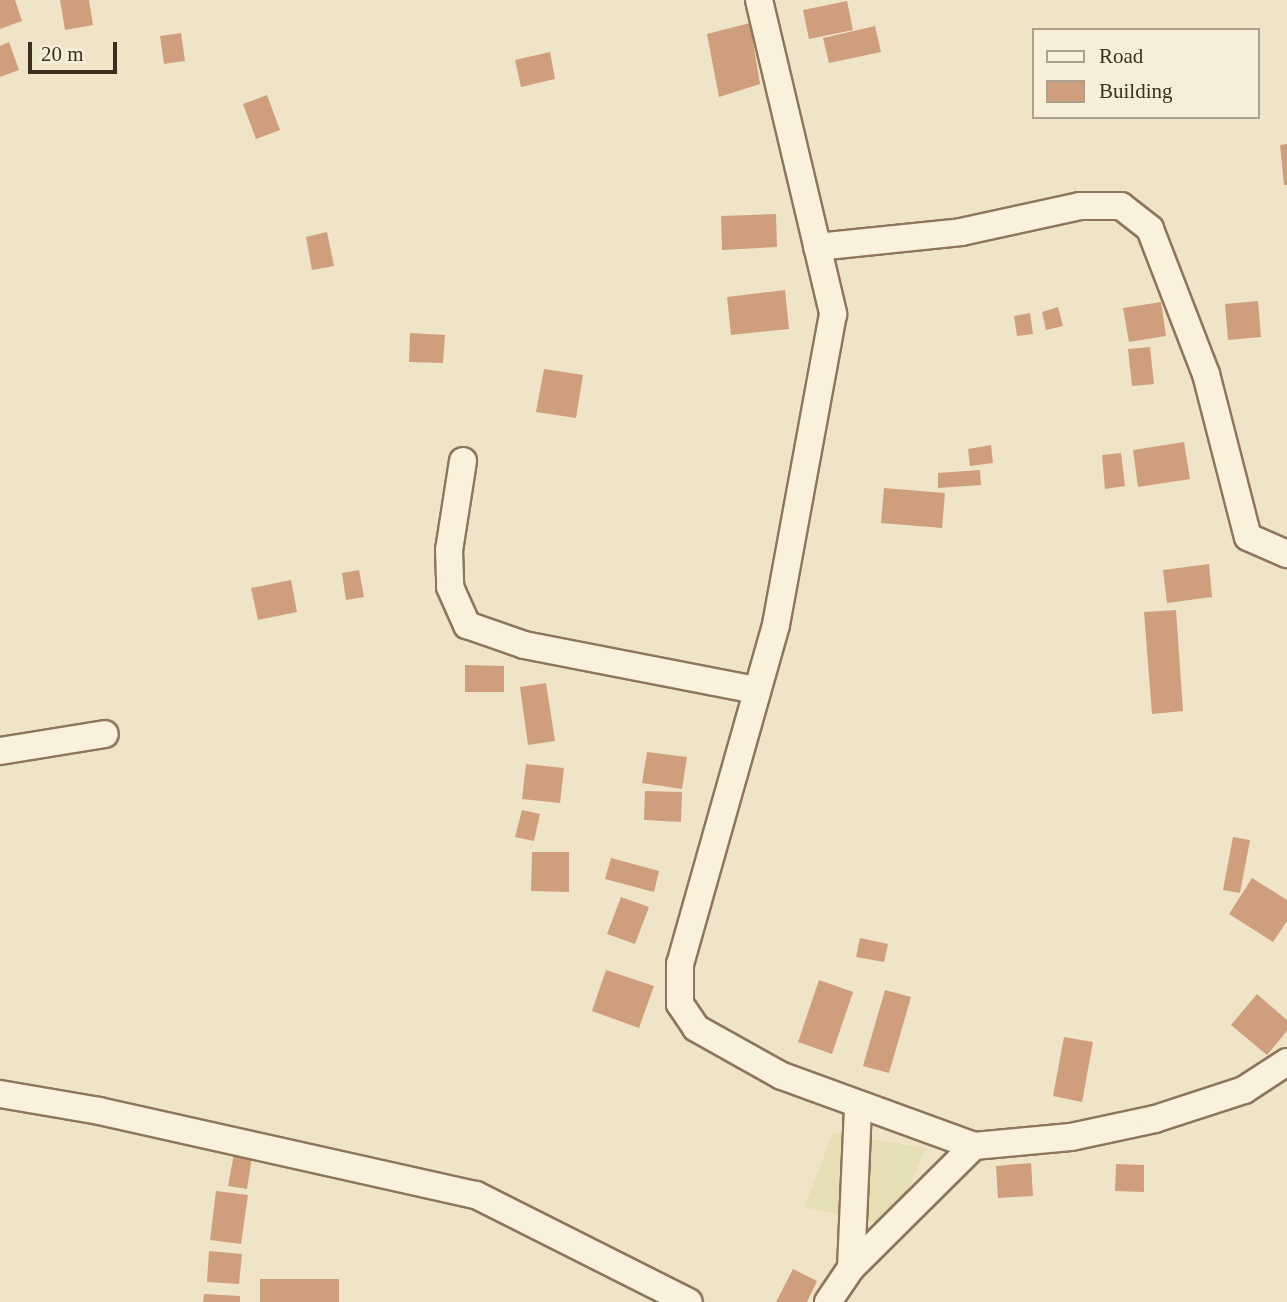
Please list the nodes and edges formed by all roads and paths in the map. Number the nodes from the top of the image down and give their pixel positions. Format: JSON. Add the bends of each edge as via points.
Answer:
{"nodes":[{"id":1,"x":759,"y":0,"type":"edge"},
{"id":2,"x":817,"y":247,"type":"junction"},
{"id":3,"x":463,"y":461,"type":"dead end"},
{"id":4,"x":1287,"y":554,"type":"edge"},
{"id":5,"x":756,"y":690,"type":"junction"},
{"id":6,"x":105,"y":734,"type":"dead end"},
{"id":7,"x":0,"y":751,"type":"edge"},
{"id":8,"x":1287,"y":1062,"type":"edge"},
{"id":9,"x":0,"y":1094,"type":"edge"},
{"id":10,"x":858,"y":1107,"type":"junction"},
{"id":11,"x":974,"y":1146,"type":"junction"},
{"id":12,"x":851,"y":1268,"type":"junction"},
{"id":13,"x":689,"y":1302,"type":"edge"},
{"id":14,"x":828,"y":1302,"type":"edge"}],
"edges":[{"from":1,"to":2,"type":"street"},
{"from":2,"to":4,"type":"street","via":[[961,232],[1080,206],[1121,206],[1150,229],[1155,241],[1206,374],[1248,537]]},
{"from":2,"to":5,"type":"street","via":[[833,314],[776,625]]},
{"from":3,"to":5,"type":"street","via":[[449,550],[450,587],[467,625],[524,645]]},
{"from":5,"to":10,"type":"street","via":[[680,964],[680,1004],[696,1028],[782,1076]]},
{"from":6,"to":7,"type":"street"},
{"from":8,"to":11,"type":"street","via":[[1244,1090],[1155,1119],[1071,1137]]},
{"from":9,"to":13,"type":"street","via":[[99,1111],[476,1195]]},
{"from":10,"to":11,"type":"street"},
{"from":10,"to":12,"type":"street"},
{"from":11,"to":12,"type":"street"},
{"from":12,"to":14,"type":"street"}]}
